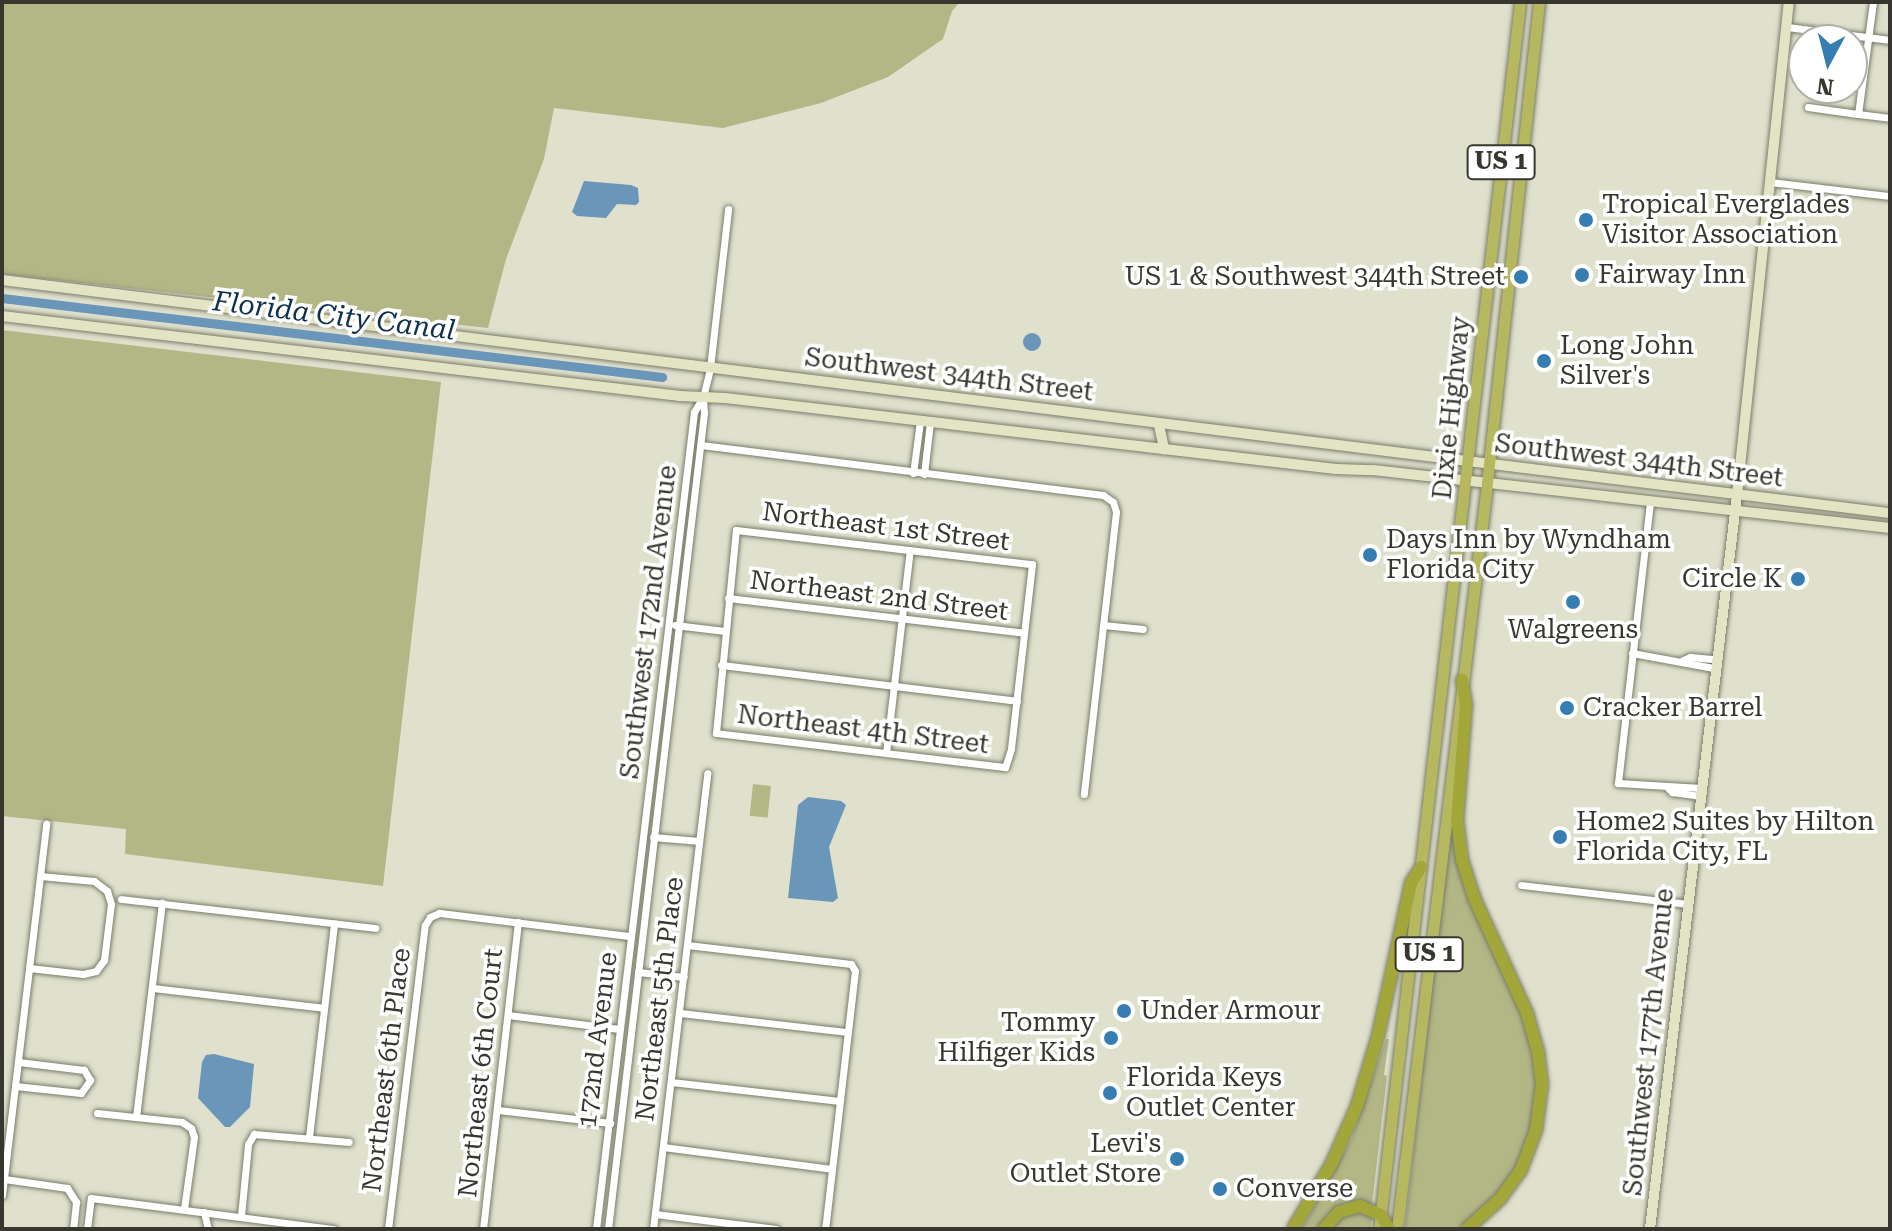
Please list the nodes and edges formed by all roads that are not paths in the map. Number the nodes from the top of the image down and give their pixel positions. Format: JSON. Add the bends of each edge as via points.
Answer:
{"nodes":[{"id":1,"x":1520,"y":2,"type":"edge"},
{"id":2,"x":1539,"y":2,"type":"edge"},
{"id":3,"x":1789,"y":2,"type":"edge"},
{"id":4,"x":1873,"y":2,"type":"edge"},
{"id":5,"x":1787,"y":27,"type":"junction"},
{"id":6,"x":1869,"y":37,"type":"junction"},
{"id":7,"x":1890,"y":40,"type":"edge"},
{"id":8,"x":1808,"y":107,"type":"dead end"},
{"id":9,"x":1858,"y":114,"type":"junction"},
{"id":10,"x":1890,"y":118,"type":"edge"},
{"id":11,"x":1770,"y":182,"type":"junction"},
{"id":12,"x":1890,"y":196,"type":"edge"},
{"id":13,"x":728,"y":209,"type":"dead end"},
{"id":14,"x":2,"y":280,"type":"edge"},
{"id":15,"x":2,"y":316,"type":"edge"},
{"id":16,"x":710,"y":368,"type":"junction"},
{"id":17,"x":703,"y":397,"type":"junction"},
{"id":18,"x":925,"y":421,"type":"junction"},
{"id":19,"x":1159,"y":425,"type":"junction"},
{"id":20,"x":701,"y":445,"type":"junction"},
{"id":21,"x":1151,"y":448,"type":"junction"},
{"id":22,"x":1164,"y":449,"type":"junction"},
{"id":23,"x":1466,"y":461,"type":"junction"},
{"id":24,"x":1489,"y":464,"type":"junction"},
{"id":25,"x":913,"y":473,"type":"junction"},
{"id":26,"x":924,"y":474,"type":"junction"},
{"id":27,"x":1465,"y":480,"type":"junction"},
{"id":28,"x":1487,"y":483,"type":"junction"},
{"id":29,"x":1737,"y":495,"type":"junction"},
{"id":30,"x":1650,"y":502,"type":"junction"},
{"id":31,"x":1735,"y":511,"type":"junction"},
{"id":32,"x":1890,"y":513,"type":"edge"},
{"id":33,"x":1890,"y":528,"type":"edge"},
{"id":34,"x":910,"y":550,"type":"junction"},
{"id":35,"x":728,"y":598,"type":"junction"},
{"id":36,"x":902,"y":619,"type":"junction"},
{"id":37,"x":670,"y":624,"type":"junction"},
{"id":38,"x":679,"y":625,"type":"junction"},
{"id":39,"x":1103,"y":625,"type":"junction"},
{"id":40,"x":1143,"y":629,"type":"dead end"},
{"id":41,"x":725,"y":631,"type":"junction"},
{"id":42,"x":1024,"y":633,"type":"junction"},
{"id":43,"x":1632,"y":653,"type":"junction"},
{"id":44,"x":1715,"y":664,"type":"junction"},
{"id":45,"x":721,"y":665,"type":"junction"},
{"id":46,"x":1462,"y":680,"type":"junction"},
{"id":47,"x":894,"y":686,"type":"junction"},
{"id":48,"x":1017,"y":701,"type":"junction"},
{"id":49,"x":886,"y":753,"type":"junction"},
{"id":50,"x":707,"y":773,"type":"dead end"},
{"id":51,"x":1700,"y":792,"type":"junction"},
{"id":52,"x":1084,"y":794,"type":"dead end"},
{"id":53,"x":46,"y":824,"type":"dead end"},
{"id":54,"x":642,"y":837,"type":"junction"},
{"id":55,"x":654,"y":837,"type":"junction"},
{"id":56,"x":699,"y":841,"type":"junction"},
{"id":57,"x":640,"y":855,"type":"joint"},
{"id":58,"x":652,"y":855,"type":"joint"},
{"id":59,"x":1421,"y":867,"type":"junction"},
{"id":60,"x":40,"y":876,"type":"junction"},
{"id":61,"x":1521,"y":885,"type":"dead end"},
{"id":62,"x":121,"y":899,"type":"dead end"},
{"id":63,"x":162,"y":903,"type":"junction"},
{"id":64,"x":1687,"y":904,"type":"junction"},
{"id":65,"x":518,"y":922,"type":"junction"},
{"id":66,"x":334,"y":923,"type":"junction"},
{"id":67,"x":375,"y":928,"type":"dead end"},
{"id":68,"x":630,"y":936,"type":"junction"},
{"id":69,"x":687,"y":945,"type":"junction"},
{"id":70,"x":29,"y":968,"type":"junction"},
{"id":71,"x":638,"y":972,"type":"junction"},
{"id":72,"x":684,"y":977,"type":"junction"},
{"id":73,"x":152,"y":988,"type":"junction"},
{"id":74,"x":324,"y":1008,"type":"junction"},
{"id":75,"x":680,"y":1013,"type":"junction"},
{"id":76,"x":508,"y":1015,"type":"junction"},
{"id":77,"x":619,"y":1029,"type":"junction"},
{"id":78,"x":848,"y":1032,"type":"junction"},
{"id":79,"x":18,"y":1062,"type":"junction"},
{"id":80,"x":671,"y":1082,"type":"junction"},
{"id":81,"x":15,"y":1086,"type":"junction"},
{"id":82,"x":840,"y":1101,"type":"junction"},
{"id":83,"x":498,"y":1110,"type":"junction"},
{"id":84,"x":97,"y":1113,"type":"dead end"},
{"id":85,"x":136,"y":1117,"type":"junction"},
{"id":86,"x":608,"y":1123,"type":"junction"},
{"id":87,"x":621,"y":1124,"type":"junction"},
{"id":88,"x":309,"y":1137,"type":"junction"},
{"id":89,"x":349,"y":1142,"type":"dead end"},
{"id":90,"x":663,"y":1147,"type":"junction"},
{"id":91,"x":832,"y":1169,"type":"junction"},
{"id":92,"x":4,"y":1179,"type":"edge"},
{"id":93,"x":2,"y":1195,"type":"edge"},
{"id":94,"x":184,"y":1209,"type":"junction"},
{"id":95,"x":204,"y":1212,"type":"junction"},
{"id":96,"x":655,"y":1214,"type":"junction"},
{"id":97,"x":221,"y":1215,"type":"junction"},
{"id":98,"x":241,"y":1216,"type":"junction"},
{"id":99,"x":1380,"y":1222,"type":"edge"},
{"id":100,"x":334,"y":1228,"type":"edge"},
{"id":101,"x":73,"y":1229,"type":"edge"},
{"id":102,"x":87,"y":1229,"type":"edge"},
{"id":103,"x":211,"y":1229,"type":"edge"},
{"id":104,"x":388,"y":1229,"type":"edge"},
{"id":105,"x":483,"y":1229,"type":"edge"},
{"id":106,"x":596,"y":1229,"type":"edge"},
{"id":107,"x":608,"y":1229,"type":"edge"},
{"id":108,"x":653,"y":1229,"type":"edge"},
{"id":109,"x":776,"y":1229,"type":"edge"},
{"id":110,"x":825,"y":1229,"type":"edge"},
{"id":111,"x":1293,"y":1229,"type":"edge"},
{"id":112,"x":1324,"y":1229,"type":"edge"},
{"id":113,"x":1389,"y":1229,"type":"edge"},
{"id":114,"x":1397,"y":1229,"type":"edge"},
{"id":115,"x":1467,"y":1229,"type":"edge"},
{"id":116,"x":1650,"y":1229,"type":"edge"}],
"edges":[{"from":1,"to":23,"type":"highway","name":"Dixie Highway","number":"US 1"},
{"from":2,"to":24,"type":"highway","name":"Dixie Highway","number":"US 1"},
{"from":3,"to":5,"type":"main road","name":"Southwest 177th Avenue"},
{"from":4,"to":6,"type":"street"},
{"from":5,"to":6,"type":"street"},
{"from":5,"to":11,"type":"main road","name":"Southwest 177th Avenue"},
{"from":6,"to":7,"type":"street"},
{"from":6,"to":9,"type":"street"},
{"from":8,"to":9,"type":"street"},
{"from":9,"to":10,"type":"street"},
{"from":11,"to":12,"type":"street"},
{"from":11,"to":29,"type":"main road","name":"Southwest 177th Avenue"},
{"from":13,"to":16,"type":"street","name":"Southwest 172nd Avenue"},
{"from":14,"to":16,"type":"main road","name":"Southwest 344th Street"},
{"from":15,"to":17,"type":"main road","name":"Southwest 344th Street"},
{"from":16,"to":17,"type":"street","name":"Southwest 172nd Avenue"},
{"from":16,"to":19,"type":"main road","name":"Southwest 344th Street"},
{"from":17,"to":18,"type":"main road","name":"Southwest 344th Street"},
{"from":17,"to":20,"type":"street","name":"Southwest 172nd Avenue"},
{"from":17,"to":37,"type":"street","name":"Southwest 172nd Avenue","via":[[694,412]]},
{"from":18,"to":21,"type":"main road","name":"Southwest 344th Street"},
{"from":18,"to":25,"type":"street"},
{"from":18,"to":26,"type":"street"},
{"from":19,"to":21,"type":"main road"},
{"from":19,"to":22,"type":"main road"},
{"from":19,"to":23,"type":"main road","name":"Southwest 344th Street"},
{"from":20,"to":25,"type":"street"},
{"from":20,"to":38,"type":"street","name":"Southwest 172nd Avenue"},
{"from":21,"to":22,"type":"main road","name":"Southwest 344th Street"},
{"from":22,"to":27,"type":"main road","name":"Southwest 344th Street"},
{"from":23,"to":24,"type":"main road","name":"Southwest 344th Street"},
{"from":23,"to":27,"type":"highway","name":"Dixie Highway","number":"US 1"},
{"from":24,"to":28,"type":"highway","name":"Dixie Highway","number":"US 1"},
{"from":24,"to":29,"type":"main road","name":"Southwest 344th Street"},
{"from":25,"to":26,"type":"street"},
{"from":26,"to":39,"type":"street","via":[[1108,498],[1116,512]]},
{"from":27,"to":28,"type":"main road","name":"Southwest 344th Street"},
{"from":27,"to":59,"type":"highway","name":"Dixie Highway","number":"US 1"},
{"from":28,"to":30,"type":"main road","name":"Southwest 344th Street"},
{"from":28,"to":46,"type":"highway","name":"Dixie Highway","number":"US 1"},
{"from":29,"to":31,"type":"main road","name":"Southwest 177th Avenue"},
{"from":29,"to":32,"type":"main road","name":"Southwest 344th Street"},
{"from":30,"to":31,"type":"main road","name":"Southwest 344th Street"},
{"from":30,"to":43,"type":"street"},
{"from":31,"to":33,"type":"main road","name":"Southwest 344th Street"},
{"from":31,"to":44,"type":"main road","name":"Southwest 177th Avenue"},
{"from":34,"to":35,"type":"street","name":"Northeast 1st Street","via":[[736,530]]},
{"from":34,"to":36,"type":"street"},
{"from":34,"to":42,"type":"street","name":"Northeast 1st Street","via":[[1032,564]]},
{"from":35,"to":36,"type":"street","name":"Northeast 2nd Street"},
{"from":35,"to":41,"type":"street"},
{"from":36,"to":42,"type":"street","name":"Northeast 2nd Street"},
{"from":36,"to":47,"type":"street"},
{"from":37,"to":38,"type":"street"},
{"from":37,"to":54,"type":"street","name":"Southwest 172nd Avenue"},
{"from":38,"to":41,"type":"street"},
{"from":38,"to":55,"type":"street","name":"Southwest 172nd Avenue"},
{"from":39,"to":40,"type":"street"},
{"from":39,"to":52,"type":"street"},
{"from":41,"to":45,"type":"street"},
{"from":42,"to":48,"type":"street"},
{"from":43,"to":44,"type":"street","via":[[1692,665]]},
{"from":43,"to":51,"type":"street","via":[[1618,783],[1668,788],[1677,794]]},
{"from":44,"to":51,"type":"main road","name":"Southwest 177th Avenue"},
{"from":45,"to":47,"type":"street"},
{"from":45,"to":49,"type":"street","name":"Northeast 4th Street","via":[[716,733]]},
{"from":46,"to":114,"type":"highway","number":"US 1"},
{"from":46,"to":115,"type":"highway","via":[[1466,704],[1457,820],[1462,860],[1527,1013],[1542,1084],[1536,1130],[1521,1170],[1501,1198]]},
{"from":47,"to":48,"type":"street"},
{"from":47,"to":49,"type":"street"},
{"from":48,"to":49,"type":"street","name":"Northeast 4th Street","via":[[1005,767]]},
{"from":50,"to":56,"type":"street","name":"Northeast 5th Place"},
{"from":51,"to":64,"type":"main road","name":"Southwest 177th Avenue"},
{"from":53,"to":60,"type":"street"},
{"from":54,"to":55,"type":"street"},
{"from":54,"to":57,"type":"street","name":"Southwest 172nd Avenue"},
{"from":55,"to":56,"type":"street"},
{"from":55,"to":58,"type":"street","name":"Southwest 172nd Avenue"},
{"from":56,"to":69,"type":"street","name":"Northeast 5th Place"},
{"from":57,"to":68,"type":"street","name":"172nd Avenue"},
{"from":58,"to":71,"type":"street","name":"172nd Avenue"},
{"from":59,"to":99,"type":"highway","number":"US 1"},
{"from":59,"to":111,"type":"highway","via":[[1411,883],[1362,1091],[1332,1163]]},
{"from":60,"to":70,"type":"street"},
{"from":60,"to":70,"type":"street","via":[[94,881],[107,891],[111,904],[104,960],[96,971]]},
{"from":61,"to":64,"type":"street"},
{"from":62,"to":63,"type":"street"},
{"from":63,"to":66,"type":"street"},
{"from":63,"to":73,"type":"street"},
{"from":64,"to":116,"type":"main road","name":"Southwest 177th Avenue"},
{"from":65,"to":68,"type":"street"},
{"from":65,"to":76,"type":"street","name":"Northeast 6th Court"},
{"from":65,"to":104,"type":"street","name":"Northeast 6th Place","via":[[439,913],[425,925]]},
{"from":66,"to":67,"type":"street"},
{"from":66,"to":74,"type":"street"},
{"from":68,"to":77,"type":"street","name":"172nd Avenue"},
{"from":69,"to":72,"type":"street","name":"Northeast 5th Place"},
{"from":69,"to":78,"type":"street","via":[[851,964],[855,971]]},
{"from":70,"to":79,"type":"street"},
{"from":71,"to":72,"type":"street"},
{"from":71,"to":87,"type":"street","name":"172nd Avenue"},
{"from":72,"to":75,"type":"street","name":"Northeast 5th Place"},
{"from":73,"to":74,"type":"street"},
{"from":73,"to":85,"type":"street"},
{"from":74,"to":88,"type":"street"},
{"from":75,"to":78,"type":"street"},
{"from":75,"to":80,"type":"street","name":"Northeast 5th Place"},
{"from":76,"to":77,"type":"street"},
{"from":76,"to":83,"type":"street","name":"Northeast 6th Court"},
{"from":77,"to":86,"type":"street","name":"172nd Avenue"},
{"from":78,"to":82,"type":"street"},
{"from":79,"to":81,"type":"street"},
{"from":79,"to":81,"type":"street","via":[[84,1070],[90,1080],[81,1093]]},
{"from":80,"to":82,"type":"street"},
{"from":80,"to":90,"type":"street","name":"Northeast 5th Place"},
{"from":81,"to":92,"type":"street"},
{"from":82,"to":91,"type":"street"},
{"from":83,"to":86,"type":"street"},
{"from":83,"to":105,"type":"street","name":"Northeast 6th Court"},
{"from":84,"to":85,"type":"street"},
{"from":85,"to":94,"type":"street","via":[[182,1122],[191,1128]]},
{"from":86,"to":87,"type":"street"},
{"from":86,"to":106,"type":"street","name":"172nd Avenue"},
{"from":87,"to":107,"type":"street","name":"172nd Avenue"},
{"from":88,"to":89,"type":"street"},
{"from":88,"to":98,"type":"street","via":[[254,1134],[248,1144]]},
{"from":90,"to":91,"type":"street"},
{"from":90,"to":96,"type":"street","name":"Northeast 5th Place"},
{"from":91,"to":110,"type":"street"},
{"from":92,"to":93,"type":"street"},
{"from":92,"to":101,"type":"street","via":[[67,1188],[76,1202]]},
{"from":94,"to":95,"type":"street"},
{"from":94,"to":102,"type":"street","via":[[91,1198]]},
{"from":95,"to":97,"type":"street"},
{"from":95,"to":103,"type":"street"},
{"from":96,"to":108,"type":"street","name":"Northeast 5th Place"},
{"from":96,"to":109,"type":"street"},
{"from":97,"to":98,"type":"street"},
{"from":97,"to":103,"type":"street"},
{"from":98,"to":100,"type":"street"},
{"from":99,"to":112,"type":"highway","via":[[1366,1207],[1349,1207]]},
{"from":99,"to":113,"type":"highway"}]}
